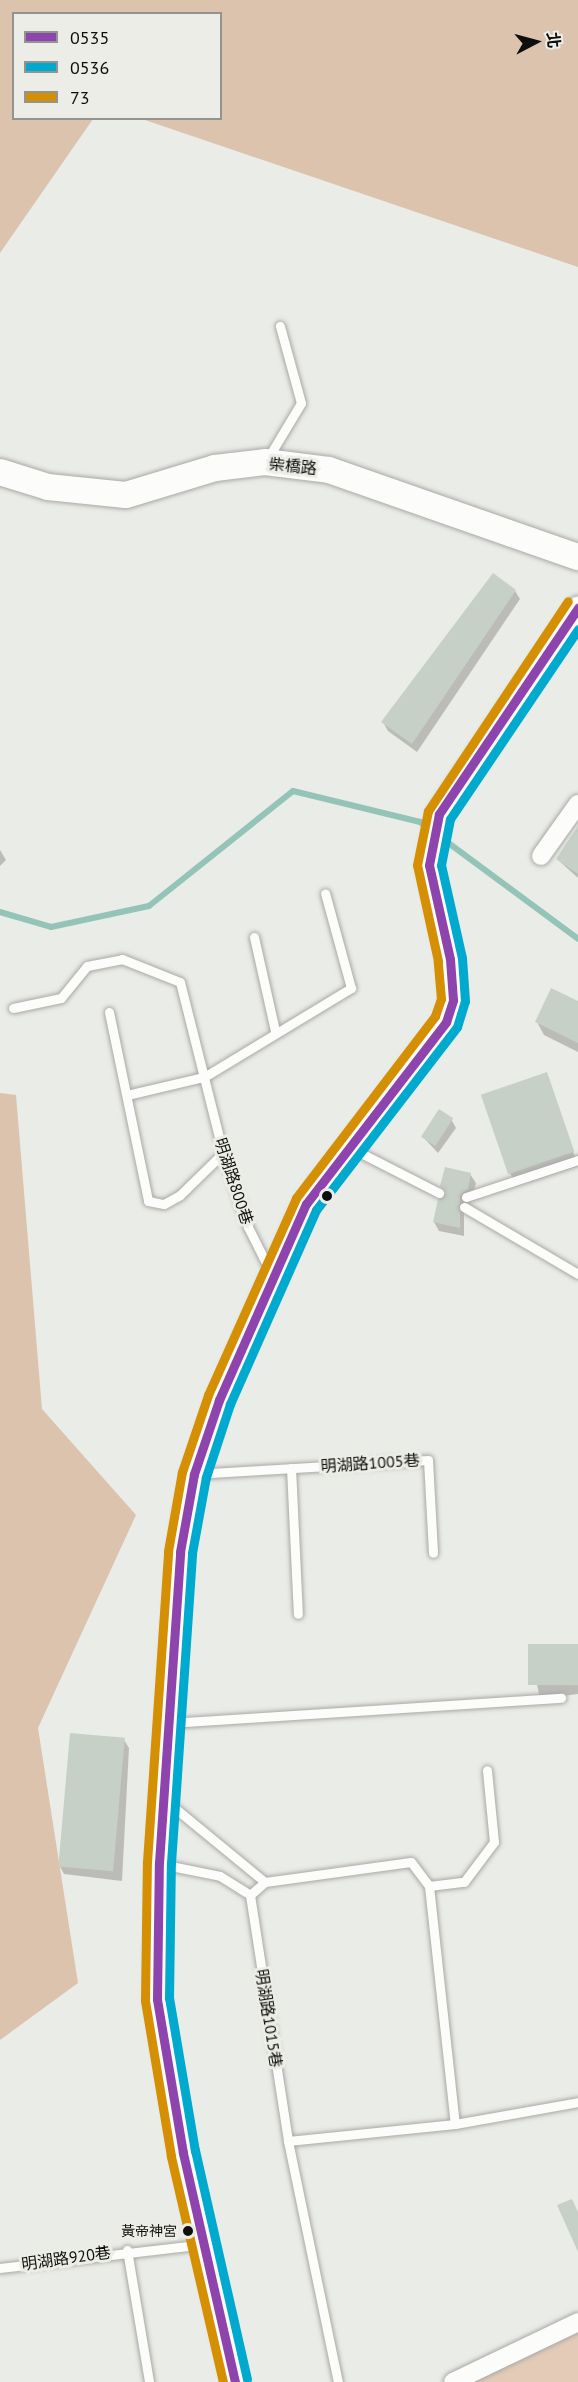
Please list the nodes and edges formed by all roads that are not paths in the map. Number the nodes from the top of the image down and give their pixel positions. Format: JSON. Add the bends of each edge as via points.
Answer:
{"nodes":[{"id":1,"x":280,"y":326,"type":"dead end"},
{"id":2,"x":265,"y":462,"type":"junction"},
{"id":3,"x":0,"y":472,"type":"edge"},
{"id":4,"x":578,"y":557,"type":"edge"},
{"id":5,"x":578,"y":608,"type":"edge"},
{"id":6,"x":578,"y":804,"type":"edge"},
{"id":7,"x":541,"y":856,"type":"dead end"},
{"id":8,"x":325,"y":893,"type":"dead end"},
{"id":9,"x":254,"y":937,"type":"dead end"},
{"id":10,"x":14,"y":1008,"type":"dead end"},
{"id":11,"x":109,"y":1012,"type":"dead end"},
{"id":12,"x":275,"y":1031,"type":"junction"},
{"id":13,"x":204,"y":1077,"type":"junction"},
{"id":14,"x":127,"y":1095,"type":"junction"},
{"id":15,"x":346,"y":1146,"type":"junction"},
{"id":16,"x":223,"y":1153,"type":"junction"},
{"id":17,"x":578,"y":1160,"type":"edge"},
{"id":18,"x":439,"y":1193,"type":"dead end"},
{"id":19,"x":578,"y":1274,"type":"edge"},
{"id":20,"x":274,"y":1280,"type":"junction"},
{"id":21,"x":291,"y":1468,"type":"junction"},
{"id":22,"x":194,"y":1474,"type":"junction"},
{"id":23,"x":433,"y":1553,"type":"dead end"},
{"id":24,"x":298,"y":1614,"type":"dead end"},
{"id":25,"x":561,"y":1698,"type":"dead end"},
{"id":26,"x":170,"y":1723,"type":"junction"},
{"id":27,"x":487,"y":1770,"type":"dead end"},
{"id":28,"x":163,"y":1799,"type":"junction"},
{"id":29,"x":159,"y":1863,"type":"junction"},
{"id":30,"x":265,"y":1882,"type":"junction"},
{"id":31,"x":429,"y":1886,"type":"junction"},
{"id":32,"x":250,"y":1895,"type":"junction"},
{"id":33,"x":578,"y":2102,"type":"edge"},
{"id":34,"x":455,"y":2124,"type":"junction"},
{"id":35,"x":288,"y":2141,"type":"junction"},
{"id":36,"x":203,"y":2244,"type":"junction"},
{"id":37,"x":127,"y":2250,"type":"junction"},
{"id":38,"x":0,"y":2268,"type":"edge"},
{"id":39,"x":578,"y":2322,"type":"edge"},
{"id":40,"x":148,"y":2382,"type":"edge"},
{"id":41,"x":235,"y":2382,"type":"edge"},
{"id":42,"x":338,"y":2382,"type":"edge"},
{"id":43,"x":453,"y":2382,"type":"edge"}],
"edges":[{"from":1,"to":2,"type":"lane","via":[[302,403]]},
{"from":2,"to":3,"type":"main road","name":"柴橋路","via":[[215,468],[126,495],[48,487]]},
{"from":2,"to":4,"type":"main road","name":"柴橋路","via":[[329,470]]},
{"from":5,"to":15,"type":"street","via":[[439,814],[431,849],[435,909],[450,959],[449,1011],[419,1062]]},
{"from":6,"to":7,"type":"street"},
{"from":8,"to":12,"type":"lane","via":[[351,988]]},
{"from":9,"to":12,"type":"lane"},
{"from":10,"to":13,"type":"lane","name":"明湖路800巷","via":[[61,998],[87,966],[122,959],[180,982]]},
{"from":11,"to":14,"type":"lane"},
{"from":12,"to":13,"type":"lane","via":[[238,1061]]},
{"from":13,"to":14,"type":"lane"},
{"from":13,"to":16,"type":"lane","name":"明湖路800巷"},
{"from":14,"to":16,"type":"lane","via":[[148,1201],[164,1204],[180,1195]]},
{"from":15,"to":18,"type":"lane"},
{"from":15,"to":20,"type":"street","via":[[306,1204]]},
{"from":16,"to":20,"type":"lane","name":"明湖路800巷","via":[[248,1227]]},
{"from":17,"to":19,"type":"lane","via":[[465,1202]]},
{"from":20,"to":22,"type":"street","via":[[219,1400]]},
{"from":21,"to":22,"type":"lane","name":"明湖路1005巷"},
{"from":21,"to":23,"type":"lane","name":"明湖路1005巷","via":[[428,1460]]},
{"from":21,"to":24,"type":"lane"},
{"from":22,"to":26,"type":"street","via":[[180,1552]]},
{"from":25,"to":26,"type":"lane"},
{"from":26,"to":28,"type":"street"},
{"from":27,"to":31,"type":"lane","via":[[494,1842],[464,1882]]},
{"from":28,"to":29,"type":"street"},
{"from":28,"to":30,"type":"lane"},
{"from":29,"to":32,"type":"lane","via":[[220,1876]]},
{"from":29,"to":36,"type":"street","via":[[157,1999]]},
{"from":30,"to":31,"type":"lane","via":[[411,1862]]},
{"from":30,"to":32,"type":"lane"},
{"from":31,"to":34,"type":"lane"},
{"from":32,"to":35,"type":"lane","name":"明湖路1015巷"},
{"from":33,"to":34,"type":"lane"},
{"from":34,"to":35,"type":"lane"},
{"from":35,"to":42,"type":"lane","name":"明湖路1015巷"},
{"from":36,"to":37,"type":"lane","name":"明湖路920巷"},
{"from":36,"to":41,"type":"street"},
{"from":37,"to":38,"type":"lane","name":"明湖路920巷"},
{"from":37,"to":40,"type":"lane"},
{"from":39,"to":43,"type":"street"}]}
